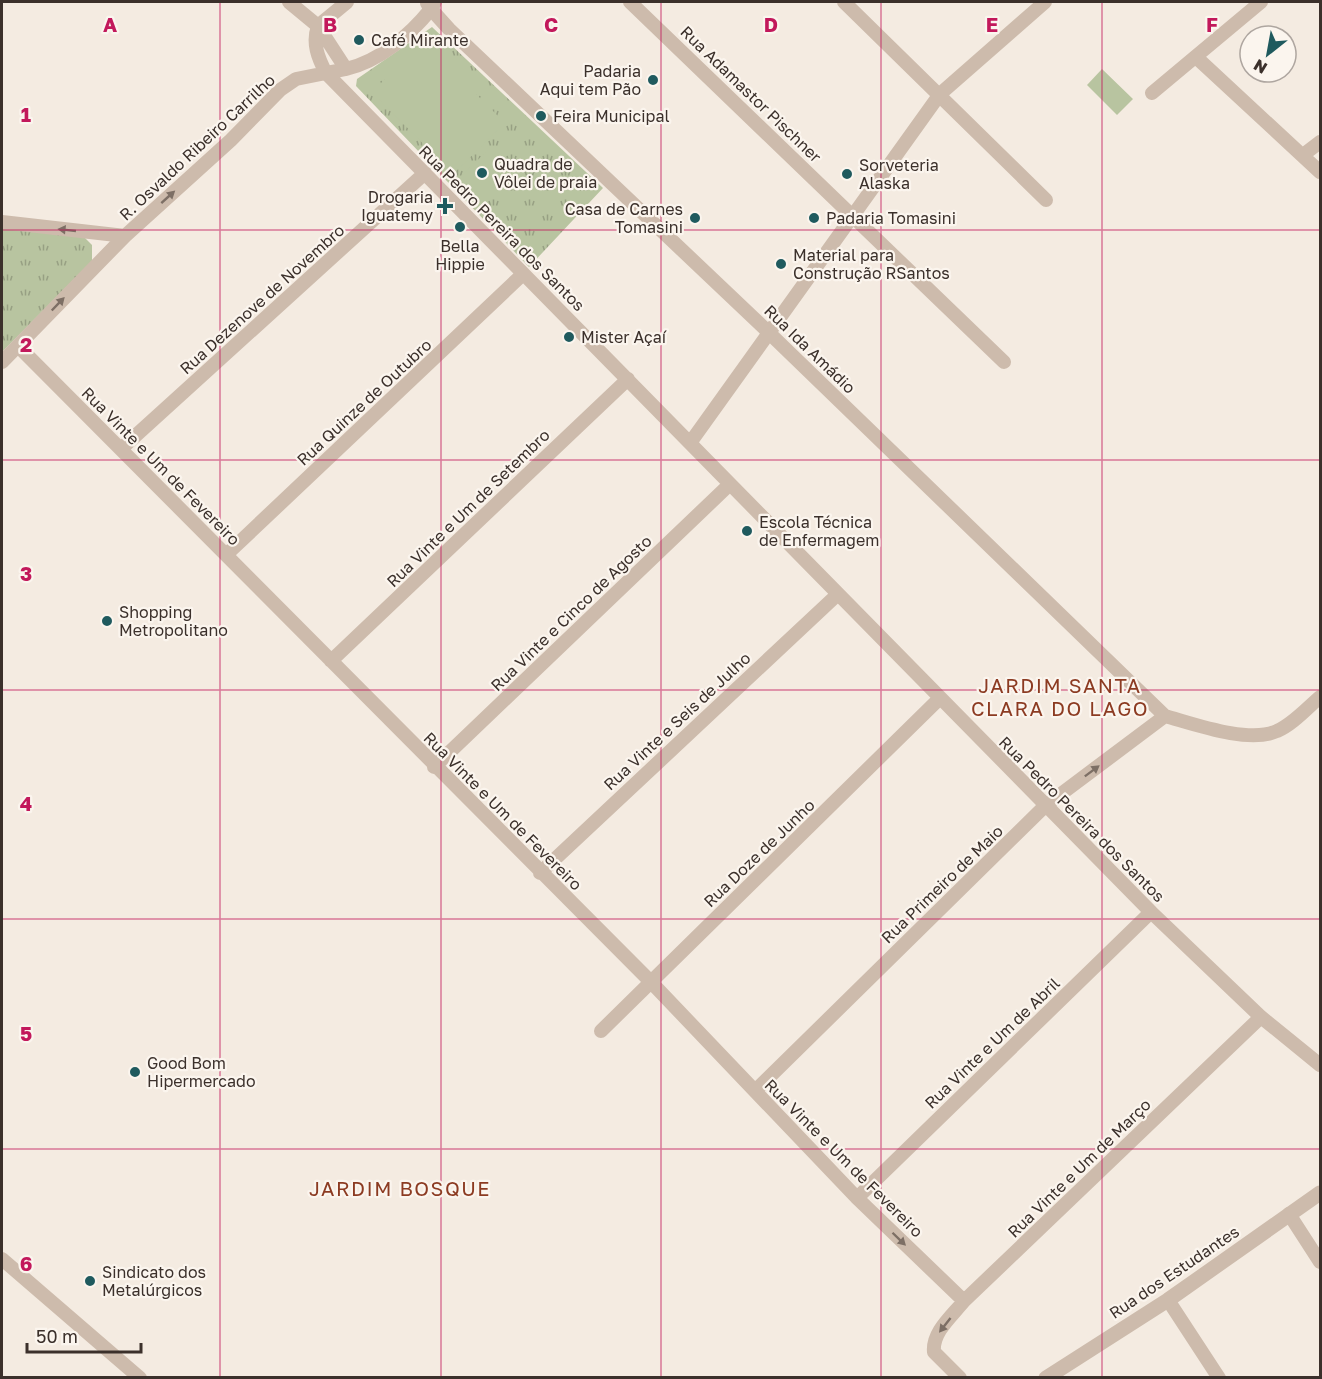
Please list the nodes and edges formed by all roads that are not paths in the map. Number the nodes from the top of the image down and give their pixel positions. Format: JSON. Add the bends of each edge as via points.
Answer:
{"nodes":[{"id":1,"x":289,"y":2,"type":"edge"},
{"id":2,"x":346,"y":2,"type":"edge"},
{"id":3,"x":630,"y":2,"type":"edge"},
{"id":4,"x":844,"y":2,"type":"edge"},
{"id":5,"x":1045,"y":2,"type":"edge"},
{"id":6,"x":1262,"y":2,"type":"edge"},
{"id":7,"x":431,"y":4,"type":"edge"},
{"id":8,"x":318,"y":26,"type":"junction"},
{"id":9,"x":1197,"y":58,"type":"junction"},
{"id":10,"x":346,"y":69,"type":"junction"},
{"id":11,"x":326,"y":73,"type":"junction"},
{"id":12,"x":1152,"y":93,"type":"dead end"},
{"id":13,"x":940,"y":94,"type":"junction"},
{"id":14,"x":1320,"y":142,"type":"edge"},
{"id":15,"x":1303,"y":155,"type":"junction"},
{"id":16,"x":1320,"y":172,"type":"edge"},
{"id":17,"x":425,"y":173,"type":"junction"},
{"id":18,"x":1046,"y":200,"type":"dead end"},
{"id":19,"x":854,"y":216,"type":"junction"},
{"id":20,"x":2,"y":222,"type":"edge"},
{"id":21,"x":125,"y":236,"type":"junction"},
{"id":22,"x":523,"y":274,"type":"junction"},
{"id":23,"x":770,"y":333,"type":"junction"},
{"id":24,"x":18,"y":346,"type":"junction"},
{"id":25,"x":2,"y":362,"type":"edge"},
{"id":26,"x":1004,"y":362,"type":"dead end"},
{"id":27,"x":628,"y":379,"type":"junction"},
{"id":28,"x":690,"y":443,"type":"junction"},
{"id":29,"x":122,"y":448,"type":"junction"},
{"id":30,"x":730,"y":484,"type":"junction"},
{"id":31,"x":226,"y":554,"type":"junction"},
{"id":32,"x":838,"y":594,"type":"junction"},
{"id":33,"x":331,"y":661,"type":"junction"},
{"id":34,"x":1320,"y":697,"type":"edge"},
{"id":35,"x":939,"y":699,"type":"junction"},
{"id":36,"x":1165,"y":716,"type":"junction"},
{"id":37,"x":434,"y":767,"type":"junction"},
{"id":38,"x":1045,"y":806,"type":"junction"},
{"id":39,"x":540,"y":873,"type":"junction"},
{"id":40,"x":1151,"y":912,"type":"junction"},
{"id":41,"x":651,"y":982,"type":"junction"},
{"id":42,"x":1261,"y":1017,"type":"junction"},
{"id":43,"x":601,"y":1031,"type":"dead end"},
{"id":44,"x":1320,"y":1065,"type":"edge"},
{"id":45,"x":755,"y":1091,"type":"junction"},
{"id":46,"x":1320,"y":1193,"type":"edge"},
{"id":47,"x":857,"y":1198,"type":"junction"},
{"id":48,"x":1289,"y":1214,"type":"junction"},
{"id":49,"x":2,"y":1259,"type":"edge"},
{"id":50,"x":1320,"y":1262,"type":"edge"},
{"id":51,"x":1168,"y":1300,"type":"junction"},
{"id":52,"x":964,"y":1301,"type":"junction"},
{"id":53,"x":140,"y":1377,"type":"edge"},
{"id":54,"x":960,"y":1377,"type":"edge"},
{"id":55,"x":1046,"y":1377,"type":"edge"},
{"id":56,"x":1219,"y":1377,"type":"edge"}],
"edges":[{"from":1,"to":8,"type":"street"},
{"from":2,"to":8,"type":"street"},
{"from":3,"to":19,"type":"street","name":"Rua Adamastor Pischner"},
{"from":4,"to":13,"type":"street"},
{"from":5,"to":13,"type":"street"},
{"from":6,"to":9,"type":"street"},
{"from":7,"to":10,"type":"street","name":"R. Osvaldo Ribeiro Carrilho","via":[[418,25],[399,42],[359,66]]},
{"from":7,"to":23,"type":"street","name":"Rua Ida Amádio","via":[[449,28]]},
{"from":8,"to":10,"type":"street"},
{"from":8,"to":11,"type":"street","via":[[315,40]]},
{"from":9,"to":12,"type":"street"},
{"from":9,"to":15,"type":"street"},
{"from":10,"to":11,"type":"street","name":"R. Osvaldo Ribeiro Carrilho"},
{"from":11,"to":17,"type":"street","name":"Rua Pedro Pereira dos Santos"},
{"from":21,"to":11,"type":"street","name":"R. Osvaldo Ribeiro Carrilho","one_way":true,"via":[[280,90],[296,79]]},
{"from":13,"to":18,"type":"street"},
{"from":13,"to":19,"type":"street"},
{"from":14,"to":15,"type":"street"},
{"from":15,"to":16,"type":"street"},
{"from":17,"to":22,"type":"street","name":"Rua Pedro Pereira dos Santos"},
{"from":17,"to":29,"type":"street","name":"Rua Dezenove de Novembro"},
{"from":19,"to":23,"type":"street"},
{"from":19,"to":26,"type":"street","name":"Rua Adamastor Pischner"},
{"from":21,"to":20,"type":"street","one_way":true},
{"from":24,"to":21,"type":"street","name":"R. Osvaldo Ribeiro Carrilho","one_way":true},
{"from":22,"to":27,"type":"street","name":"Rua Pedro Pereira dos Santos"},
{"from":22,"to":31,"type":"street","name":"Rua Quinze de Outubro"},
{"from":23,"to":28,"type":"street"},
{"from":23,"to":36,"type":"street","name":"Rua Ida Amádio"},
{"from":24,"to":25,"type":"street","name":"R. Osvaldo Ribeiro Carrilho"},
{"from":24,"to":29,"type":"street","name":"Rua Vinte e Um de Fevereiro"},
{"from":27,"to":28,"type":"street","name":"Rua Pedro Pereira dos Santos"},
{"from":27,"to":33,"type":"street","name":"Rua Vinte e Um de Setembro"},
{"from":28,"to":30,"type":"street","name":"Rua Pedro Pereira dos Santos"},
{"from":29,"to":31,"type":"street","name":"Rua Vinte e Um de Fevereiro"},
{"from":30,"to":32,"type":"street","name":"Rua Pedro Pereira dos Santos"},
{"from":30,"to":37,"type":"street","name":"Rua Vinte e Cinco de Agosto"},
{"from":31,"to":33,"type":"street","name":"Rua Vinte e Um de Fevereiro"},
{"from":32,"to":35,"type":"street","name":"Rua Pedro Pereira dos Santos"},
{"from":32,"to":39,"type":"street","name":"Rua Vinte e Seis de Julho"},
{"from":33,"to":37,"type":"street","name":"Rua Vinte e Um de Fevereiro"},
{"from":34,"to":36,"type":"street","via":[[1280,730],[1267,735],[1203,727]]},
{"from":35,"to":38,"type":"street","name":"Rua Pedro Pereira dos Santos"},
{"from":35,"to":41,"type":"street","name":"Rua Doze de Junho"},
{"from":38,"to":36,"type":"street","name":"Rua Primeiro de Maio","one_way":true},
{"from":37,"to":39,"type":"street","name":"Rua Vinte e Um de Fevereiro"},
{"from":38,"to":40,"type":"street","name":"Rua Pedro Pereira dos Santos"},
{"from":38,"to":45,"type":"street","name":"Rua Primeiro de Maio"},
{"from":39,"to":41,"type":"street","name":"Rua Vinte e Um de Fevereiro"},
{"from":40,"to":42,"type":"street","name":"Rua Pedro Pereira dos Santos"},
{"from":40,"to":47,"type":"street","name":"Rua Vinte e Um de Abril"},
{"from":41,"to":43,"type":"street","name":"Rua Doze de Junho"},
{"from":41,"to":45,"type":"street","name":"Rua Vinte e Um de Fevereiro"},
{"from":42,"to":44,"type":"street","name":"Rua Pedro Pereira dos Santos"},
{"from":42,"to":52,"type":"street","name":"Rua Vinte e Um de Março"},
{"from":45,"to":47,"type":"street","name":"Rua Vinte e Um de Fevereiro"},
{"from":46,"to":48,"type":"street","name":"Rua dos Estudantes"},
{"from":47,"to":52,"type":"street","name":"Rua Vinte e Um de Fevereiro","one_way":true},
{"from":48,"to":50,"type":"street"},
{"from":48,"to":51,"type":"street","name":"Rua dos Estudantes"},
{"from":49,"to":53,"type":"street"},
{"from":51,"to":55,"type":"street","name":"Rua dos Estudantes"},
{"from":51,"to":56,"type":"street"},
{"from":52,"to":54,"type":"street","name":"Rua Vinte e Um de Março","one_way":true,"via":[[936,1336],[934,1352]]}]}
